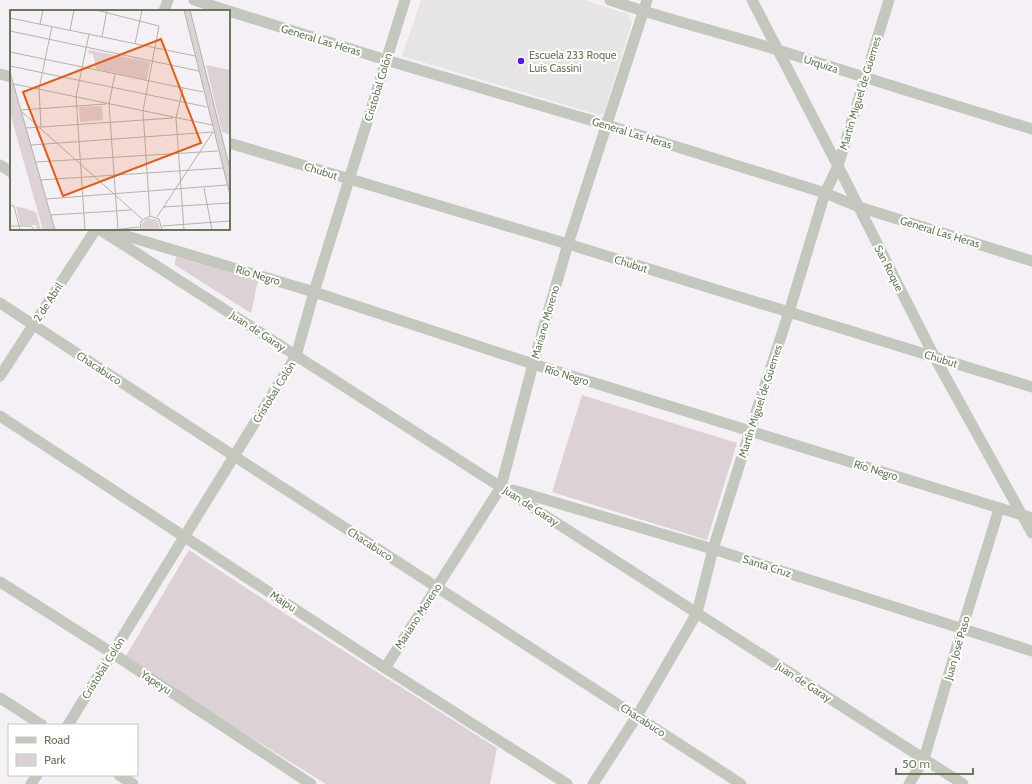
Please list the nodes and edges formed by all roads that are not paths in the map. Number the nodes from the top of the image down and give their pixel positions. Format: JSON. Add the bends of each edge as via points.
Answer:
{"nodes":[{"id":1,"x":168,"y":0,"type":"edge"},
{"id":2,"x":194,"y":0,"type":"edge"},
{"id":3,"x":405,"y":0,"type":"edge"},
{"id":4,"x":610,"y":0,"type":"edge"},
{"id":5,"x":647,"y":0,"type":"edge"},
{"id":6,"x":752,"y":0,"type":"edge"},
{"id":7,"x":889,"y":0,"type":"edge"},
{"id":8,"x":164,"y":10,"type":"edge"},
{"id":9,"x":226,"y":10,"type":"edge"},
{"id":10,"x":230,"y":11,"type":"edge"},
{"id":11,"x":644,"y":11,"type":"junction"},
{"id":12,"x":777,"y":50,"type":"junction"},
{"id":13,"x":386,"y":60,"type":"junction"},
{"id":14,"x":0,"y":74,"type":"edge"},
{"id":15,"x":10,"y":77,"type":"edge"},
{"id":16,"x":865,"y":78,"type":"junction"},
{"id":17,"x":607,"y":125,"type":"junction"},
{"id":18,"x":1032,"y":129,"type":"edge"},
{"id":19,"x":230,"y":143,"type":"edge"},
{"id":20,"x":0,"y":165,"type":"edge"},
{"id":21,"x":838,"y":166,"type":"junction"},
{"id":22,"x":10,"y":171,"type":"edge"},
{"id":23,"x":349,"y":180,"type":"junction"},
{"id":24,"x":826,"y":193,"type":"junction"},
{"id":25,"x":858,"y":207,"type":"junction"},
{"id":26,"x":95,"y":230,"type":"edge"},
{"id":27,"x":102,"y":230,"type":"edge"},
{"id":28,"x":103,"y":230,"type":"edge"},
{"id":29,"x":568,"y":244,"type":"junction"},
{"id":30,"x":1032,"y":261,"type":"edge"},
{"id":31,"x":314,"y":292,"type":"junction"},
{"id":32,"x":0,"y":303,"type":"edge"},
{"id":33,"x":789,"y":312,"type":"junction"},
{"id":34,"x":33,"y":325,"type":"junction"},
{"id":35,"x":296,"y":356,"type":"junction"},
{"id":36,"x":935,"y":358,"type":"junction"},
{"id":37,"x":533,"y":364,"type":"junction"},
{"id":38,"x":0,"y":376,"type":"edge"},
{"id":39,"x":1032,"y":387,"type":"edge"},
{"id":40,"x":0,"y":416,"type":"edge"},
{"id":41,"x":750,"y":431,"type":"junction"},
{"id":42,"x":234,"y":456,"type":"junction"},
{"id":43,"x":501,"y":487,"type":"junction"},
{"id":44,"x":999,"y":509,"type":"junction"},
{"id":45,"x":1028,"y":517,"type":"edge"},
{"id":46,"x":1032,"y":533,"type":"edge"},
{"id":47,"x":185,"y":536,"type":"junction"},
{"id":48,"x":713,"y":549,"type":"junction"},
{"id":49,"x":0,"y":582,"type":"edge"},
{"id":50,"x":436,"y":587,"type":"junction"},
{"id":51,"x":697,"y":613,"type":"junction"},
{"id":52,"x":962,"y":629,"type":"junction"},
{"id":53,"x":1032,"y":651,"type":"edge"},
{"id":54,"x":112,"y":653,"type":"junction"},
{"id":55,"x":385,"y":668,"type":"junction"},
{"id":56,"x":0,"y":698,"type":"edge"},
{"id":57,"x":637,"y":716,"type":"junction"},
{"id":58,"x":40,"y":724,"type":"edge"},
{"id":59,"x":69,"y":724,"type":"edge"},
{"id":60,"x":924,"y":759,"type":"junction"},
{"id":61,"x":121,"y":776,"type":"edge"},
{"id":62,"x":133,"y":784,"type":"edge"},
{"id":63,"x":311,"y":784,"type":"edge"},
{"id":64,"x":567,"y":784,"type":"edge"},
{"id":65,"x":593,"y":784,"type":"edge"},
{"id":66,"x":741,"y":784,"type":"edge"},
{"id":67,"x":909,"y":784,"type":"edge"},
{"id":68,"x":963,"y":784,"type":"edge"}],
"edges":[{"from":1,"to":8,"type":"street"},
{"from":2,"to":9,"type":"street","name":"General Las Heras"},
{"from":3,"to":13,"type":"street","name":"Cristobal Colón"},
{"from":4,"to":11,"type":"street","name":"Urquiza"},
{"from":5,"to":11,"type":"street","name":"Mariano Moreno"},
{"from":6,"to":12,"type":"street","name":"San Roque"},
{"from":7,"to":16,"type":"street","name":"Martín Miguel de Güemes"},
{"from":10,"to":13,"type":"street","name":"General Las Heras"},
{"from":11,"to":12,"type":"street","name":"Urquiza"},
{"from":11,"to":17,"type":"street","name":"Mariano Moreno"},
{"from":12,"to":16,"type":"street","name":"Urquiza"},
{"from":12,"to":21,"type":"street","name":"San Roque"},
{"from":13,"to":17,"type":"street","name":"General Las Heras"},
{"from":13,"to":23,"type":"street","name":"Cristobal Colón"},
{"from":14,"to":15,"type":"street"},
{"from":16,"to":18,"type":"street","name":"Urquiza"},
{"from":16,"to":21,"type":"street","name":"Martín Miguel de Güemes"},
{"from":17,"to":24,"type":"street","name":"General Las Heras"},
{"from":17,"to":29,"type":"street","name":"Mariano Moreno"},
{"from":19,"to":23,"type":"street","name":"Chubut"},
{"from":20,"to":22,"type":"street"},
{"from":21,"to":24,"type":"street","name":"Martín Miguel de Güemes"},
{"from":21,"to":25,"type":"street","name":"San Roque"},
{"from":23,"to":29,"type":"street","name":"Chubut"},
{"from":23,"to":31,"type":"street","name":"Cristobal Colón"},
{"from":24,"to":25,"type":"street","name":"General Las Heras"},
{"from":24,"to":33,"type":"street","name":"Martín Miguel de Güemes"},
{"from":25,"to":30,"type":"street","name":"General Las Heras"},
{"from":25,"to":36,"type":"street","name":"San Roque"},
{"from":26,"to":34,"type":"street","name":"2 de Abril"},
{"from":27,"to":35,"type":"street","name":"Juan de Garay"},
{"from":28,"to":31,"type":"street","name":"Río Negro"},
{"from":29,"to":33,"type":"street","name":"Chubut"},
{"from":29,"to":37,"type":"street","name":"Mariano Moreno"},
{"from":31,"to":35,"type":"street","name":"Cristobal Colón"},
{"from":31,"to":37,"type":"street","name":"Río Negro"},
{"from":32,"to":34,"type":"street","name":"Chacabuco"},
{"from":33,"to":36,"type":"street","name":"Chubut"},
{"from":33,"to":41,"type":"street","name":"Martín Miguel de Güemes"},
{"from":34,"to":38,"type":"street","name":"2 de Abril"},
{"from":34,"to":42,"type":"street","name":"Chacabuco"},
{"from":35,"to":42,"type":"street","name":"Cristobal Colón"},
{"from":35,"to":43,"type":"street","name":"Juan de Garay"},
{"from":36,"to":39,"type":"street","name":"Chubut"},
{"from":36,"to":45,"type":"street","name":"San Roque"},
{"from":37,"to":41,"type":"street","name":"Río Negro"},
{"from":37,"to":43,"type":"street","name":"Mariano Moreno"},
{"from":40,"to":47,"type":"street","name":"Maipu"},
{"from":41,"to":44,"type":"street","name":"Río Negro"},
{"from":41,"to":48,"type":"street","name":"Martín Miguel de Güemes"},
{"from":42,"to":47,"type":"street","name":"Cristobal Colón"},
{"from":42,"to":50,"type":"street","name":"Chacabuco"},
{"from":43,"to":48,"type":"street","name":"Santa Cruz"},
{"from":43,"to":50,"type":"street","name":"Mariano Moreno"},
{"from":43,"to":51,"type":"street","name":"Juan de Garay"},
{"from":44,"to":45,"type":"street","name":"Río Negro"},
{"from":44,"to":52,"type":"street","name":"Juan José Paso"},
{"from":45,"to":46,"type":"street","name":"San Roque"},
{"from":47,"to":54,"type":"street","name":"Cristobal Colón"},
{"from":47,"to":55,"type":"street","name":"Maipu"},
{"from":48,"to":51,"type":"street","name":"Martín Miguel de Güemes"},
{"from":48,"to":52,"type":"street","name":"Santa Cruz"},
{"from":49,"to":54,"type":"street","name":"Yapeyu"},
{"from":50,"to":55,"type":"street","name":"Mariano Moreno"},
{"from":50,"to":57,"type":"street","name":"Chacabuco"},
{"from":51,"to":57,"type":"street","name":"Martín Miguel de Güemes"},
{"from":51,"to":60,"type":"street","name":"Juan de Garay"},
{"from":52,"to":53,"type":"street","name":"Santa Cruz"},
{"from":52,"to":60,"type":"street","name":"Juan José Paso"},
{"from":54,"to":59,"type":"street","name":"Cristobal Colón"},
{"from":54,"to":63,"type":"street","name":"Yapeyu"},
{"from":55,"to":64,"type":"street","name":"Maipu"},
{"from":56,"to":58,"type":"street"},
{"from":57,"to":65,"type":"street","name":"Martín Miguel de Güemes"},
{"from":57,"to":66,"type":"street","name":"Chacabuco"},
{"from":60,"to":67,"type":"street","name":"Juan José Paso"},
{"from":60,"to":68,"type":"street","name":"Juan de Garay"},
{"from":61,"to":62,"type":"street"}]}
